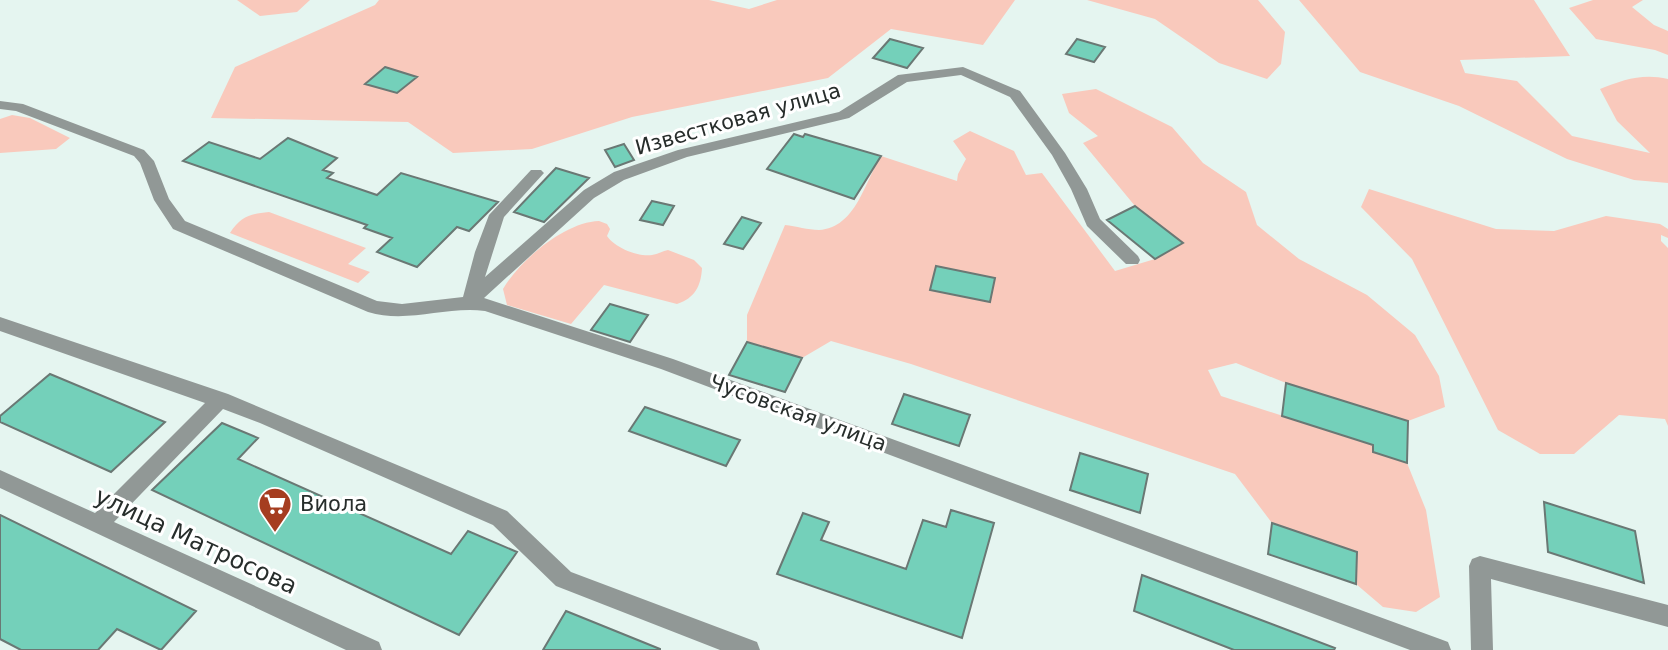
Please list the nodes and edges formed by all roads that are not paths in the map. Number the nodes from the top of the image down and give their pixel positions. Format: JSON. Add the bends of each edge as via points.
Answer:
{"nodes":[{"id":1,"x":0,"y":105,"type":"edge"},
{"id":2,"x":536,"y":173,"type":"dead end"},
{"id":3,"x":1132,"y":260,"type":"dead end"},
{"id":4,"x":470,"y":302,"type":"junction"},
{"id":5,"x":0,"y":324,"type":"edge"},
{"id":6,"x":220,"y":399,"type":"junction"},
{"id":7,"x":0,"y":479,"type":"edge"},
{"id":8,"x":98,"y":524,"type":"junction"},
{"id":9,"x":1668,"y":616,"type":"edge"},
{"id":10,"x":371,"y":650,"type":"edge"},
{"id":11,"x":749,"y":650,"type":"edge"},
{"id":12,"x":1440,"y":650,"type":"edge"},
{"id":13,"x":1482,"y":650,"type":"edge"}],
"edges":[{"from":1,"to":4,"type":"street","name":"Чусовская улица","via":[[18,107],[139,153],[152,169],[162,200],[179,225],[374,306],[405,312]]},
{"from":2,"to":4,"type":"street","via":[[497,215]]},
{"from":3,"to":4,"type":"street","name":"Известковая улица","via":[[1093,222],[1058,153],[1015,94],[963,71],[903,78],[844,115],[683,153],[619,176],[589,194]]},
{"from":4,"to":12,"type":"street","name":"Чусовская улица","via":[[667,364]]},
{"from":5,"to":6,"type":"street"},
{"from":6,"to":8,"type":"street"},
{"from":6,"to":11,"type":"street","via":[[500,517],[564,579]]},
{"from":7,"to":8,"type":"street","name":"улица Матросова"},
{"from":8,"to":10,"type":"street","name":"улица Матросова"},
{"from":9,"to":13,"type":"street","via":[[1480,566]]}]}
